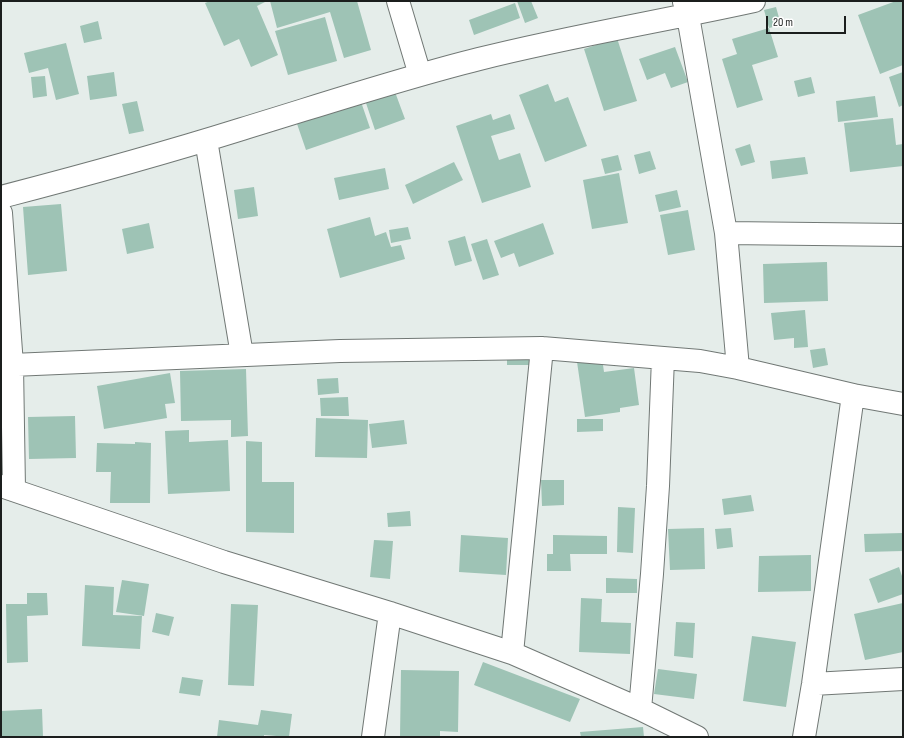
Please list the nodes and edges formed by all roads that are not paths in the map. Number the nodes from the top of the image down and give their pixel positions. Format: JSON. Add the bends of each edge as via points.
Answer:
{"nodes":[{"id":1,"x":398,"y":1,"type":"edge"},
{"id":2,"x":754,"y":1,"type":"edge"},
{"id":3,"x":686,"y":8,"type":"edge"},
{"id":4,"x":420,"y":75,"type":"junction"},
{"id":5,"x":206,"y":140,"type":"junction"},
{"id":6,"x":1,"y":197,"type":"edge"},
{"id":7,"x":1,"y":213,"type":"edge"},
{"id":8,"x":726,"y":233,"type":"junction"},
{"id":9,"x":903,"y":235,"type":"edge"},
{"id":10,"x":542,"y":348,"type":"junction"},
{"id":11,"x":242,"y":354,"type":"junction"},
{"id":12,"x":663,"y":358,"type":"junction"},
{"id":13,"x":12,"y":365,"type":"junction"},
{"id":14,"x":738,"y":368,"type":"junction"},
{"id":15,"x":853,"y":395,"type":"junction"},
{"id":16,"x":903,"y":404,"type":"edge"},
{"id":17,"x":7,"y":487,"type":"edge"},
{"id":18,"x":390,"y":613,"type":"junction"},
{"id":19,"x":512,"y":653,"type":"junction"},
{"id":20,"x":903,"y":679,"type":"edge"},
{"id":21,"x":813,"y":684,"type":"junction"},
{"id":22,"x":640,"y":709,"type":"junction"},
{"id":23,"x":373,"y":737,"type":"edge"},
{"id":24,"x":697,"y":737,"type":"edge"},
{"id":25,"x":804,"y":737,"type":"edge"}],
"edges":[{"from":1,"to":4,"type":"street"},
{"from":2,"to":3,"type":"street"},
{"from":3,"to":4,"type":"street","via":[[634,25],[478,59]]},
{"from":3,"to":8,"type":"street"},
{"from":4,"to":5,"type":"street"},
{"from":5,"to":6,"type":"street"},
{"from":5,"to":11,"type":"street"},
{"from":7,"to":13,"type":"street"},
{"from":8,"to":9,"type":"street"},
{"from":8,"to":14,"type":"street"},
{"from":10,"to":11,"type":"street"},
{"from":10,"to":12,"type":"street"},
{"from":10,"to":19,"type":"street"},
{"from":11,"to":13,"type":"street"},
{"from":12,"to":14,"type":"street"},
{"from":12,"to":22,"type":"street","via":[[656,530]]},
{"from":13,"to":17,"type":"street"},
{"from":14,"to":15,"type":"street"},
{"from":15,"to":16,"type":"street"},
{"from":15,"to":21,"type":"street"},
{"from":17,"to":18,"type":"street","via":[[224,562]]},
{"from":18,"to":19,"type":"street"},
{"from":18,"to":23,"type":"street"},
{"from":19,"to":22,"type":"street"},
{"from":20,"to":21,"type":"street"},
{"from":21,"to":25,"type":"street"},
{"from":22,"to":24,"type":"street"}]}
